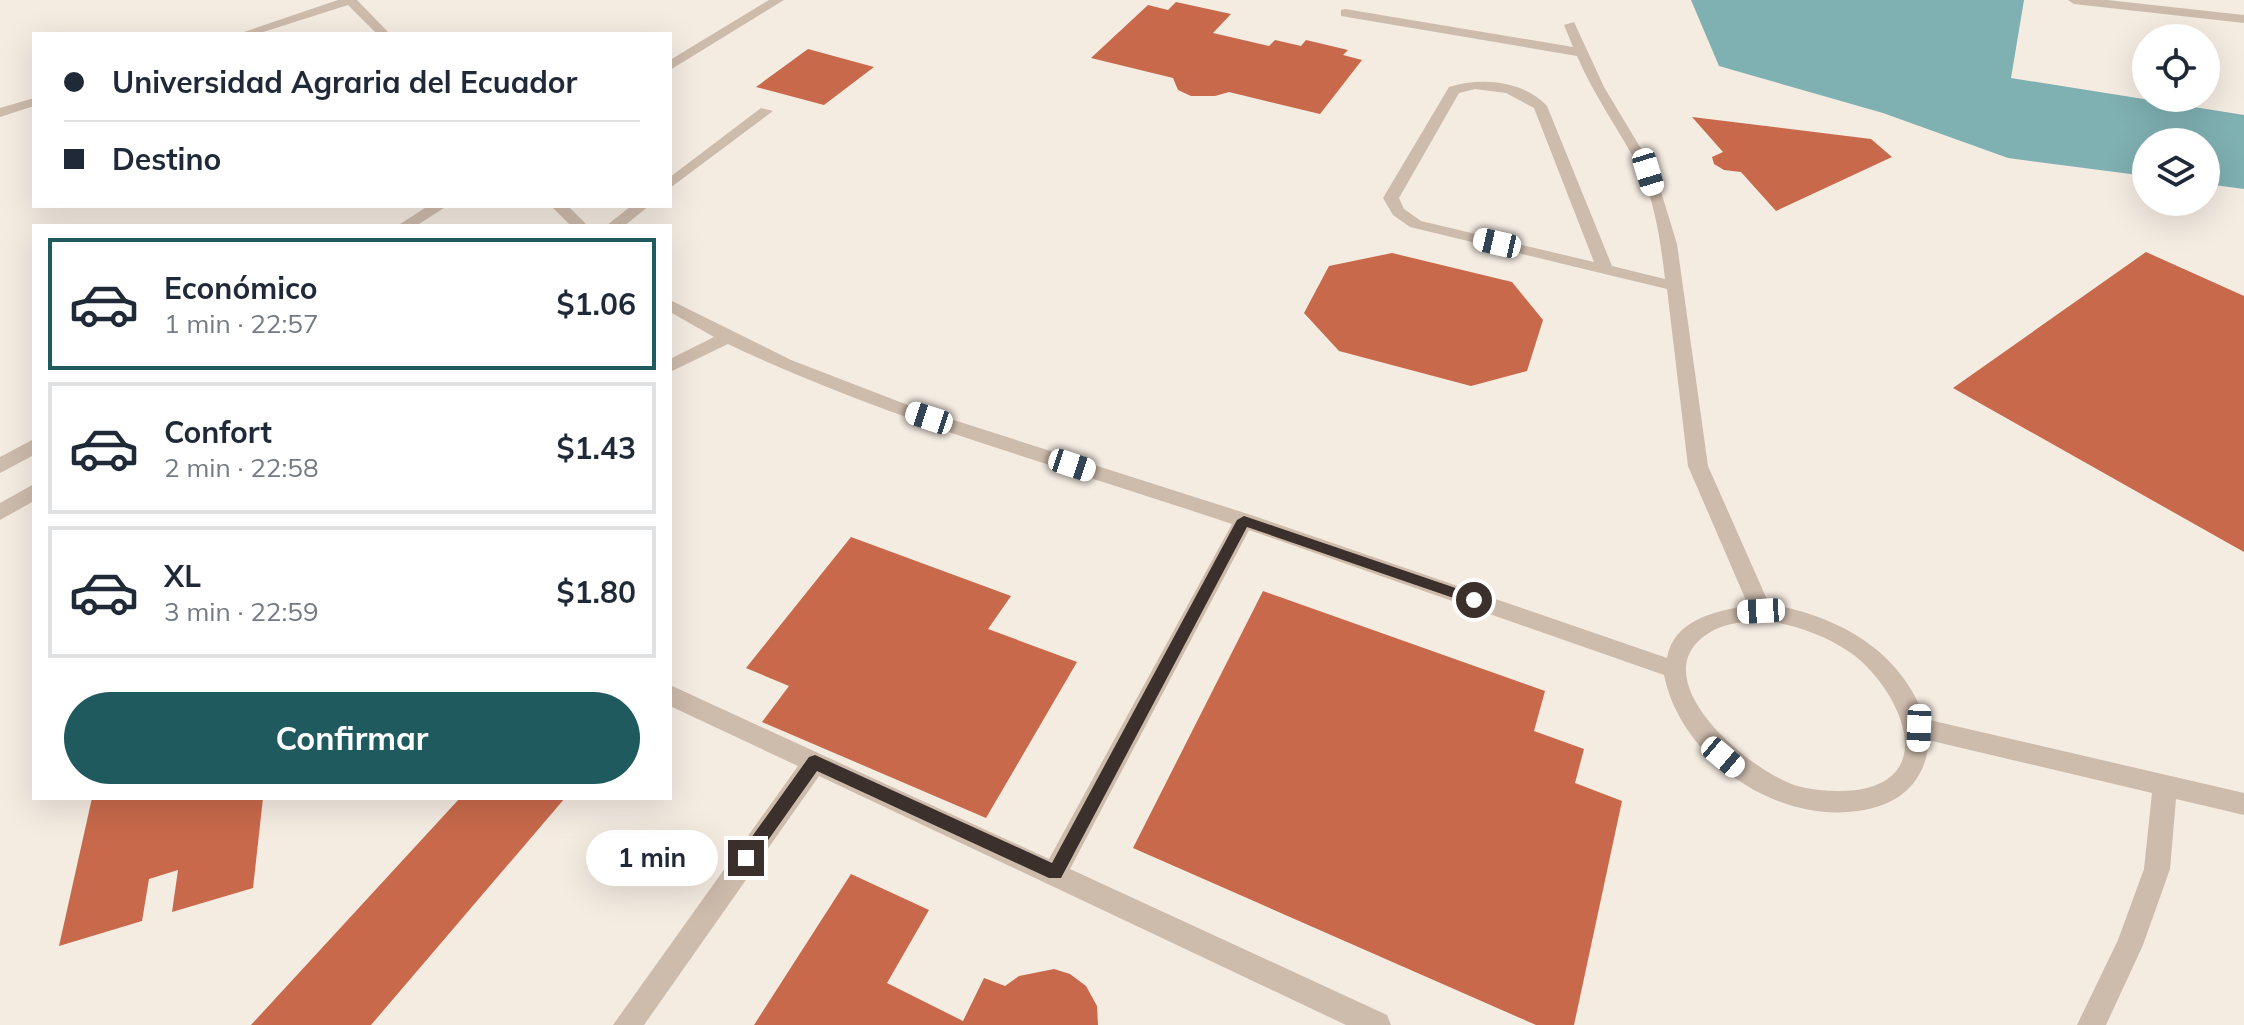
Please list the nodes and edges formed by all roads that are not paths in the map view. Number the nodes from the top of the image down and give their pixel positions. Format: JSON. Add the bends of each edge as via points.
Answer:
{"nodes":[{"id":1,"x":350,"y":0,"type":"edge"},
{"id":2,"x":778,"y":0,"type":"edge"},
{"id":3,"x":2074,"y":0,"type":"edge"},
{"id":4,"x":1345,"y":13,"type":"dead end"},
{"id":5,"x":2244,"y":19,"type":"edge"},
{"id":6,"x":1570,"y":25,"type":"dead end"},
{"id":7,"x":250,"y":32,"type":"edge"},
{"id":8,"x":382,"y":32,"type":"edge"},
{"id":9,"x":1579,"y":52,"type":"junction"},
{"id":10,"x":672,"y":65,"type":"edge"},
{"id":11,"x":32,"y":103,"type":"edge"},
{"id":12,"x":766,"y":111,"type":"dead end"},
{"id":13,"x":0,"y":113,"type":"edge"},
{"id":14,"x":672,"y":182,"type":"edge"},
{"id":15,"x":436,"y":208,"type":"edge"},
{"id":16,"x":638,"y":208,"type":"edge"},
{"id":17,"x":408,"y":224,"type":"edge"},
{"id":18,"x":617,"y":224,"type":"edge"},
{"id":19,"x":1605,"y":269,"type":"junction"},
{"id":20,"x":1674,"y":286,"type":"junction"},
{"id":21,"x":672,"y":306,"type":"edge"},
{"id":22,"x":726,"y":338,"type":"junction"},
{"id":23,"x":672,"y":365,"type":"edge"},
{"id":24,"x":32,"y":447,"type":"edge"},
{"id":25,"x":0,"y":466,"type":"edge"},
{"id":26,"x":32,"y":492,"type":"edge"},
{"id":27,"x":0,"y":513,"type":"edge"},
{"id":28,"x":1244,"y":520,"type":"junction"},
{"id":29,"x":1761,"y":611,"type":"junction"},
{"id":30,"x":1675,"y":670,"type":"junction"},
{"id":31,"x":672,"y":696,"type":"edge"},
{"id":32,"x":1919,"y":728,"type":"junction"},
{"id":33,"x":815,"y":762,"type":"junction"},
{"id":34,"x":2165,"y":785,"type":"junction"},
{"id":35,"x":2244,"y":804,"type":"edge"},
{"id":36,"x":1055,"y":873,"type":"junction"},
{"id":37,"x":627,"y":1025,"type":"edge"},
{"id":38,"x":1377,"y":1025,"type":"edge"},
{"id":39,"x":2091,"y":1025,"type":"edge"}],
"edges":[{"from":1,"to":7,"type":"street"},
{"from":1,"to":8,"type":"street"},
{"from":2,"to":10,"type":"street"},
{"from":3,"to":5,"type":"street"},
{"from":4,"to":9,"type":"street"},
{"from":6,"to":9,"type":"street"},
{"from":9,"to":20,"type":"street","via":[[1648,172],[1669,244]]},
{"from":11,"to":13,"type":"street"},
{"from":12,"to":14,"type":"street"},
{"from":15,"to":17,"type":"street"},
{"from":16,"to":18,"type":"street"},
{"from":19,"to":19,"type":"street","via":[[1416,224],[1398,212],[1391,198],[1454,90],[1481,84],[1521,94],[1540,106]]},
{"from":19,"to":20,"type":"street"},
{"from":20,"to":29,"type":"street","via":[[1698,466]]},
{"from":21,"to":22,"type":"street"},
{"from":22,"to":23,"type":"street"},
{"from":22,"to":28,"type":"street","via":[[900,409]]},
{"from":24,"to":25,"type":"street"},
{"from":26,"to":27,"type":"street"},
{"from":28,"to":30,"type":"street"},
{"from":28,"to":36,"type":"street"},
{"from":29,"to":30,"type":"street","via":[[1711,619],[1693,631],[1680,648]]},
{"from":29,"to":32,"type":"street","via":[[1819,625],[1873,657],[1910,704]]},
{"from":30,"to":32,"type":"street","via":[[1678,695],[1690,721],[1710,745],[1768,786],[1802,797],[1836,803],[1867,800],[1892,790],[1910,774]]},
{"from":31,"to":33,"type":"street"},
{"from":32,"to":34,"type":"street"},
{"from":33,"to":36,"type":"street"},
{"from":33,"to":37,"type":"street"},
{"from":34,"to":35,"type":"street"},
{"from":34,"to":39,"type":"street","via":[[2157,869],[2130,945]]},
{"from":36,"to":38,"type":"street"}]}
